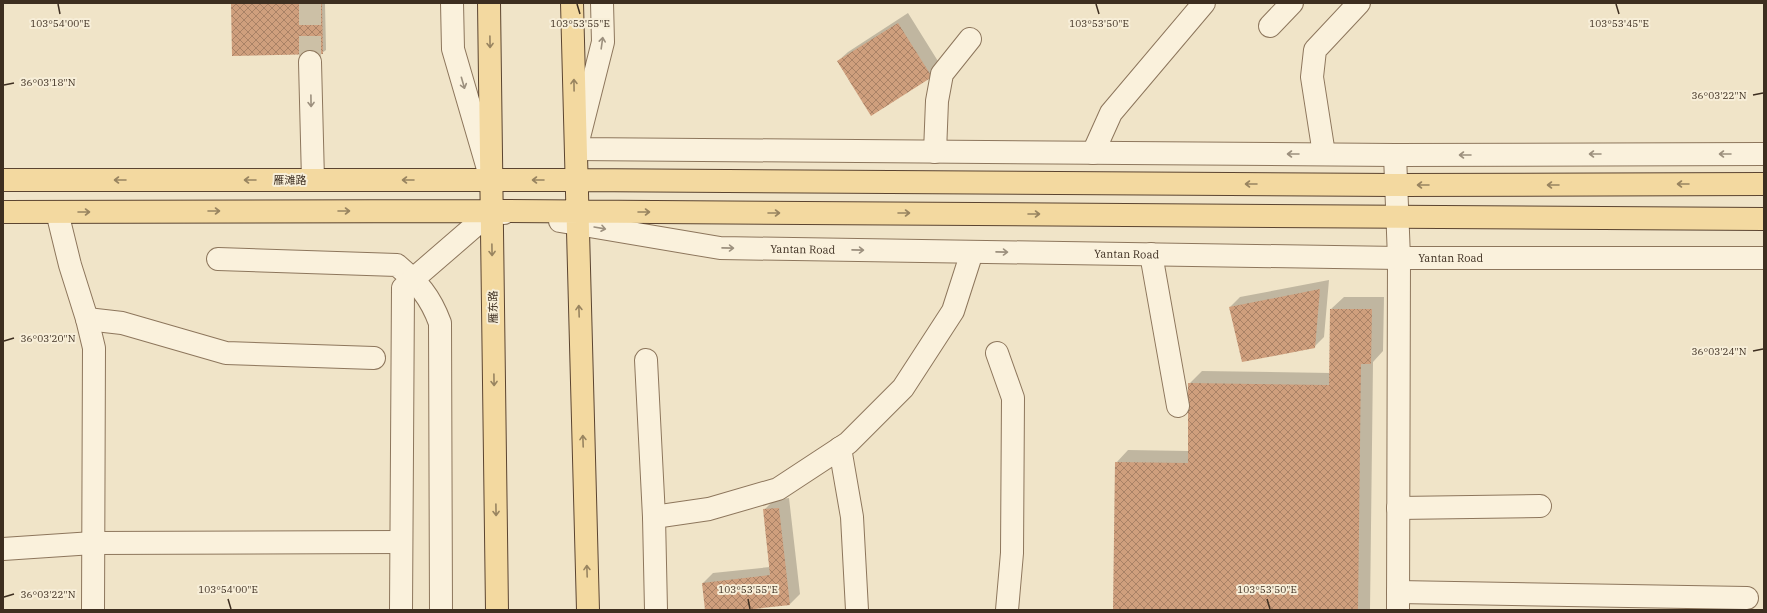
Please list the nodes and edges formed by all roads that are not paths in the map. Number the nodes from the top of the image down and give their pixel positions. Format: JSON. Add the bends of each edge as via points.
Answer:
{"nodes":[{"id":1,"x":452,"y":3,"type":"edge"},
{"id":2,"x":489,"y":3,"type":"edge"},
{"id":3,"x":572,"y":3,"type":"edge"},
{"id":4,"x":602,"y":3,"type":"edge"},
{"id":5,"x":1204,"y":3,"type":"edge"},
{"id":6,"x":1292,"y":3,"type":"edge"},
{"id":7,"x":1359,"y":3,"type":"edge"},
{"id":8,"x":1270,"y":26,"type":"dead end"},
{"id":9,"x":970,"y":39,"type":"dead end"},
{"id":10,"x":310,"y":62,"type":"tunnel mouth"},
{"id":11,"x":576,"y":149,"type":"junction"},
{"id":12,"x":935,"y":152,"type":"junction"},
{"id":13,"x":1093,"y":152,"type":"junction"},
{"id":14,"x":1324,"y":154,"type":"junction"},
{"id":15,"x":1764,"y":154,"type":"edge"},
{"id":16,"x":1395,"y":155,"type":"junction"},
{"id":17,"x":3,"y":180,"type":"edge"},
{"id":18,"x":313,"y":180,"type":"junction"},
{"id":19,"x":491,"y":180,"type":"junction"},
{"id":20,"x":577,"y":180,"type":"junction"},
{"id":21,"x":1764,"y":184,"type":"edge"},
{"id":22,"x":1396,"y":185,"type":"junction"},
{"id":23,"x":492,"y":211,"type":"junction"},
{"id":24,"x":3,"y":212,"type":"edge"},
{"id":25,"x":57,"y":212,"type":"junction"},
{"id":26,"x":1398,"y":216,"type":"junction"},
{"id":27,"x":577,"y":218,"type":"junction"},
{"id":28,"x":1764,"y":218,"type":"edge"},
{"id":29,"x":972,"y":252,"type":"junction"},
{"id":30,"x":1151,"y":254,"type":"junction"},
{"id":31,"x":1399,"y":258,"type":"junction"},
{"id":32,"x":1764,"y":258,"type":"edge"},
{"id":33,"x":218,"y":260,"type":"dead end"},
{"id":34,"x":414,"y":279,"type":"junction"},
{"id":35,"x":87,"y":319,"type":"junction"},
{"id":36,"x":997,"y":353,"type":"dead end"},
{"id":37,"x":374,"y":358,"type":"dead end"},
{"id":38,"x":646,"y":360,"type":"dead end"},
{"id":39,"x":1178,"y":406,"type":"dead end"},
{"id":40,"x":840,"y":448,"type":"junction"},
{"id":41,"x":1540,"y":506,"type":"dead end"},
{"id":42,"x":1398,"y":508,"type":"junction"},
{"id":43,"x":654,"y":517,"type":"junction"},
{"id":44,"x":401,"y":542,"type":"junction"},
{"id":45,"x":93,"y":543,"type":"junction"},
{"id":46,"x":3,"y":550,"type":"edge"},
{"id":47,"x":1747,"y":598,"type":"dead end"},
{"id":48,"x":1398,"y":601,"type":"edge"},
{"id":49,"x":1627,"y":603,"type":"edge"},
{"id":50,"x":93,"y":610,"type":"edge"},
{"id":51,"x":401,"y":610,"type":"edge"},
{"id":52,"x":441,"y":610,"type":"edge"},
{"id":53,"x":497,"y":610,"type":"edge"},
{"id":54,"x":588,"y":610,"type":"edge"},
{"id":55,"x":656,"y":610,"type":"edge"},
{"id":56,"x":857,"y":610,"type":"edge"},
{"id":57,"x":1007,"y":610,"type":"edge"}],
"edges":[{"from":1,"to":19,"type":"street","one_way":true,"via":[[453,49]]},
{"from":2,"to":19,"type":"main road","name":"雁东路","one_way":true},
{"from":11,"to":3,"type":"main road","one_way":true},
{"from":11,"to":4,"type":"street","one_way":true,"via":[[603,42]]},
{"from":5,"to":13,"type":"street","via":[[1111,114]]},
{"from":6,"to":8,"type":"street"},
{"from":7,"to":14,"type":"street","via":[[1315,50],[1312,78]]},
{"from":9,"to":12,"type":"street","via":[[942,74],[937,101]]},
{"from":10,"to":18,"type":"street","one_way":true},
{"from":11,"to":12,"type":"street"},
{"from":11,"to":20,"type":"main road"},
{"from":12,"to":13,"type":"street"},
{"from":14,"to":13,"type":"street","one_way":true},
{"from":14,"to":16,"type":"street"},
{"from":15,"to":16,"type":"street","one_way":true},
{"from":16,"to":22,"type":"street"},
{"from":18,"to":17,"type":"main road","name":"雁滩路","one_way":true},
{"from":19,"to":18,"type":"main road","name":"雁滩路","one_way":true},
{"from":20,"to":19,"type":"main road","name":"雁滩路","one_way":true},
{"from":19,"to":23,"type":"main road","name":"雁东路"},
{"from":22,"to":20,"type":"main road","one_way":true},
{"from":20,"to":27,"type":"main road"},
{"from":21,"to":22,"type":"main road","one_way":true},
{"from":22,"to":26,"type":"street"},
{"from":25,"to":23,"type":"main road","one_way":true},
{"from":23,"to":27,"type":"main road"},
{"from":23,"to":34,"type":"street"},
{"from":23,"to":53,"type":"main road","name":"雁东路","one_way":true},
{"from":24,"to":25,"type":"main road"},
{"from":25,"to":35,"type":"street"},
{"from":27,"to":26,"type":"main road","one_way":true},
{"from":26,"to":28,"type":"main road"},
{"from":26,"to":31,"type":"street"},
{"from":27,"to":29,"type":"street","name":"Yantan Road","one_way":true,"via":[[720,248]]},
{"from":54,"to":27,"type":"main road","one_way":true},
{"from":29,"to":30,"type":"street","name":"Yantan Road","one_way":true},
{"from":29,"to":40,"type":"street","via":[[953,311],[903,388]]},
{"from":30,"to":31,"type":"street","name":"Yantan Road"},
{"from":30,"to":39,"type":"street"},
{"from":31,"to":32,"type":"street","name":"Yantan Road"},
{"from":31,"to":42,"type":"street"},
{"from":33,"to":34,"type":"street","via":[[397,265]]},
{"from":34,"to":44,"type":"street","via":[[403,288]]},
{"from":34,"to":52,"type":"street","via":[[433,303],[440,323]]},
{"from":35,"to":37,"type":"street","via":[[122,323],[226,353]]},
{"from":35,"to":45,"type":"street","via":[[94,348]]},
{"from":36,"to":57,"type":"street","via":[[1013,398],[1012,553]]},
{"from":38,"to":43,"type":"street"},
{"from":40,"to":43,"type":"street","via":[[778,489],[710,509]]},
{"from":40,"to":56,"type":"street","via":[[852,517]]},
{"from":41,"to":42,"type":"street"},
{"from":42,"to":48,"type":"street"},
{"from":43,"to":55,"type":"street"},
{"from":44,"to":45,"type":"street"},
{"from":44,"to":51,"type":"street"},
{"from":45,"to":46,"type":"street"},
{"from":45,"to":50,"type":"street"},
{"from":47,"to":49,"type":"street"},
{"from":48,"to":49,"type":"street"}]}
